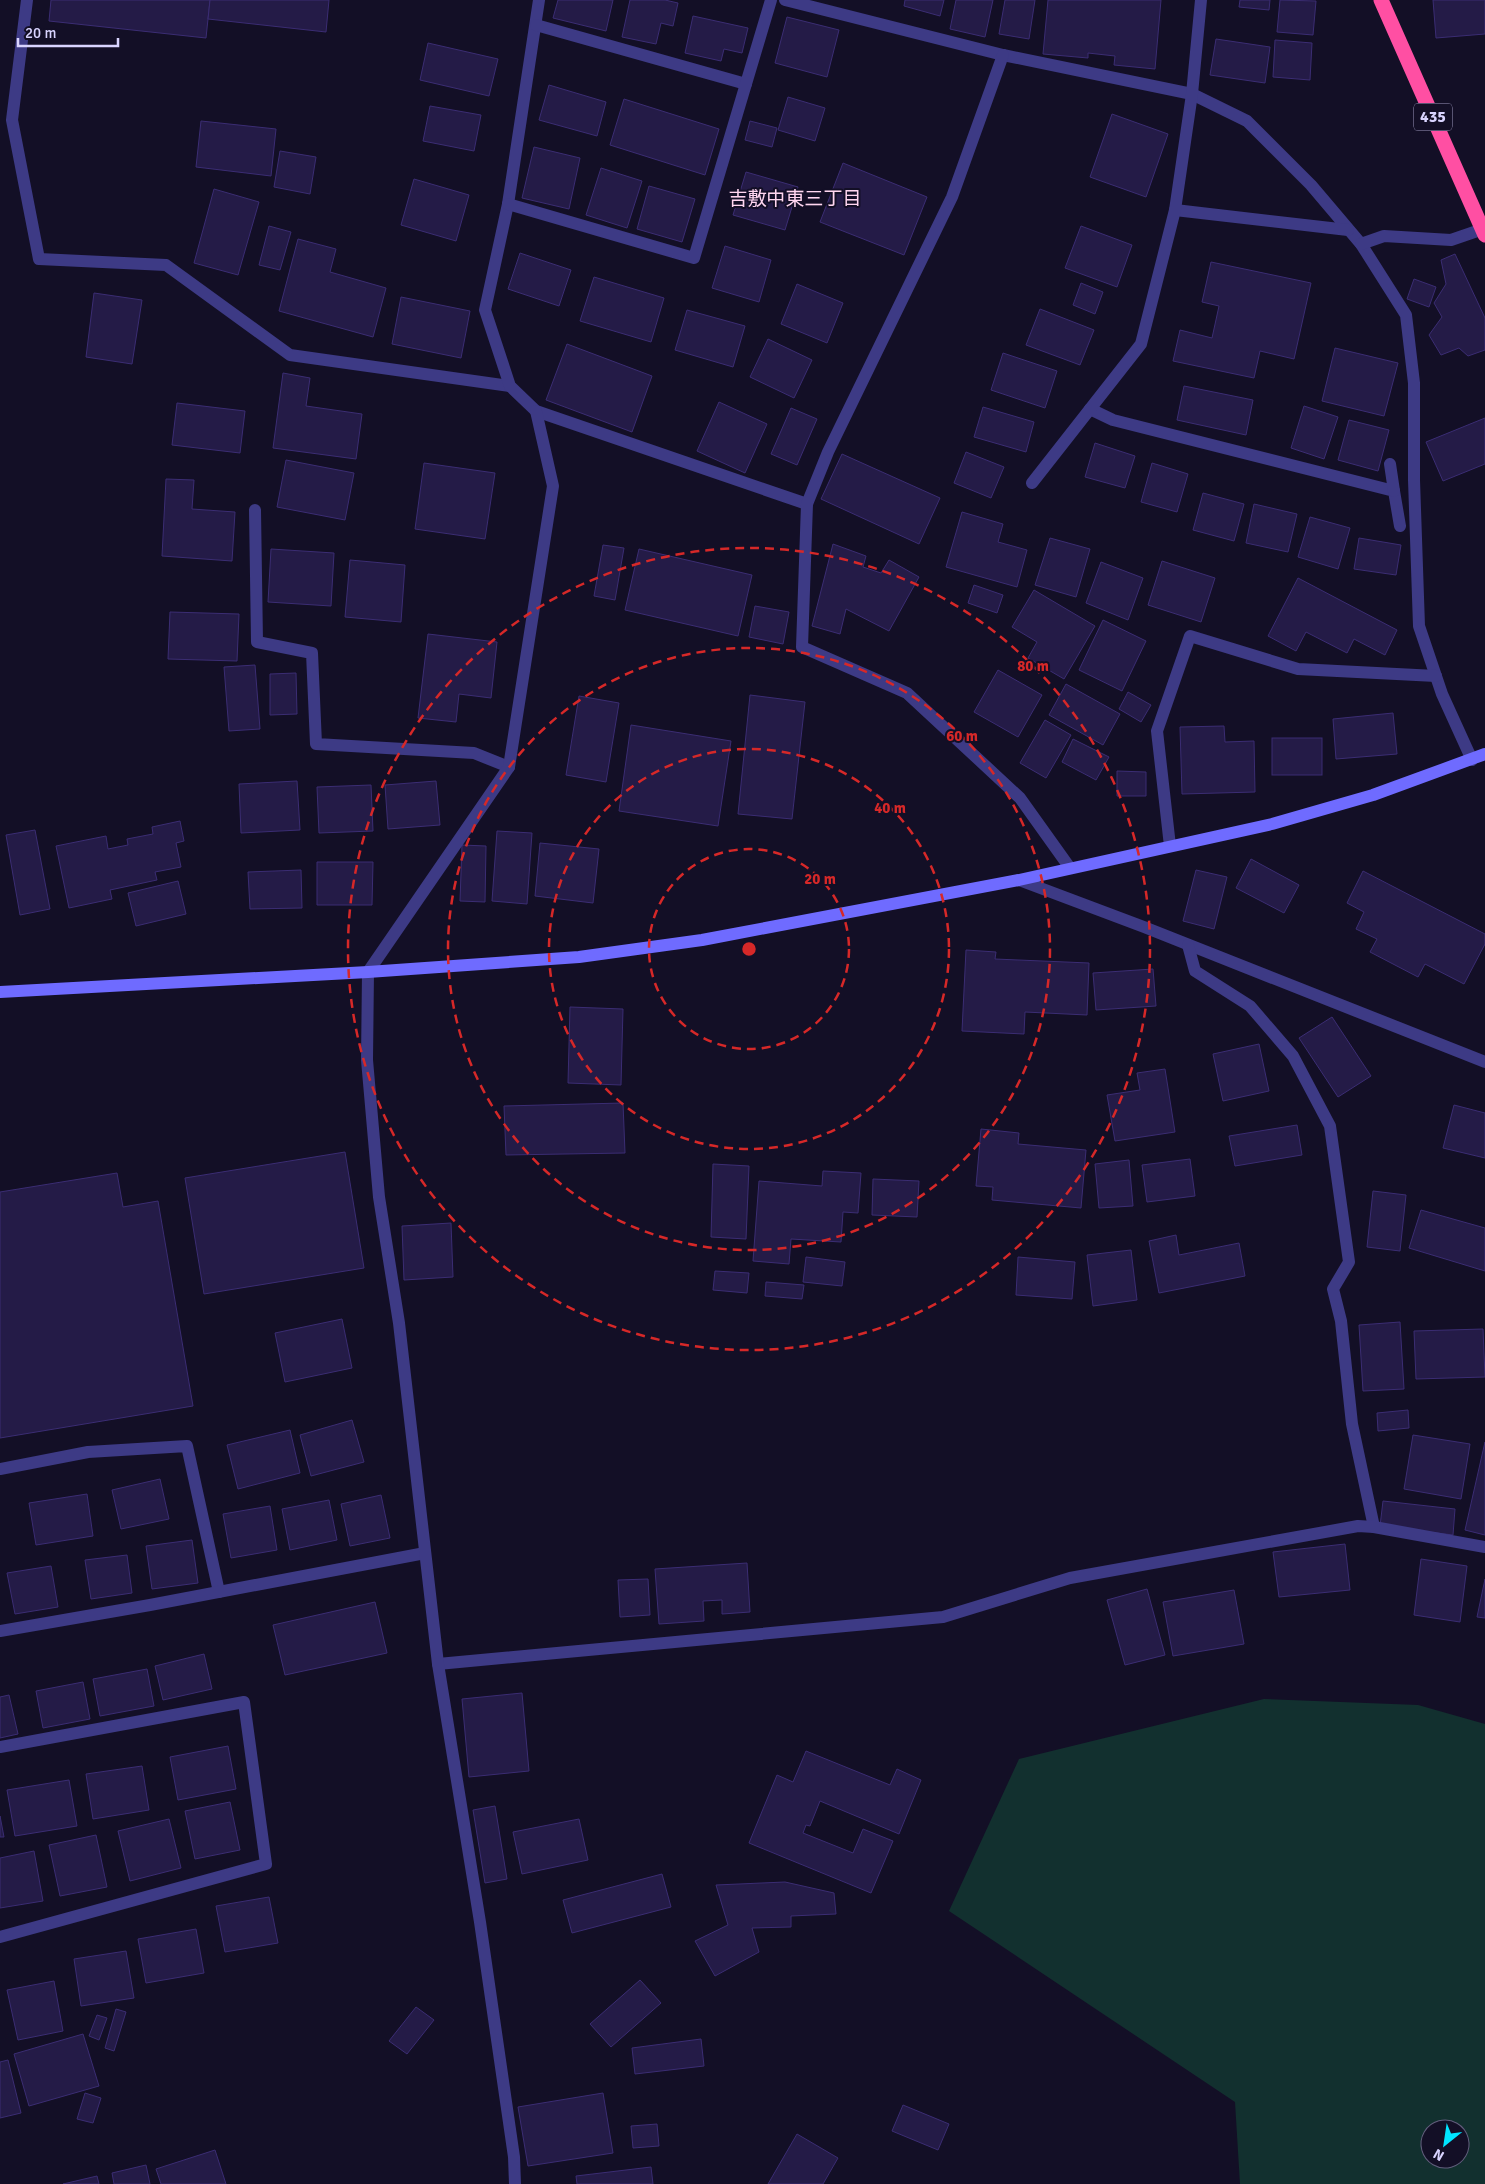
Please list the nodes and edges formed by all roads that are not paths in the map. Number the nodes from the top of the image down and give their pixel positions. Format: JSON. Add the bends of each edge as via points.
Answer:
{"nodes":[{"id":1,"x":27,"y":0,"type":"edge"},
{"id":2,"x":539,"y":0,"type":"edge"},
{"id":3,"x":771,"y":0,"type":"edge"},
{"id":4,"x":785,"y":0,"type":"edge"},
{"id":5,"x":1202,"y":0,"type":"edge"},
{"id":6,"x":1381,"y":0,"type":"edge"},
{"id":7,"x":536,"y":25,"type":"junction"},
{"id":8,"x":1003,"y":54,"type":"junction"},
{"id":9,"x":746,"y":84,"type":"junction"},
{"id":10,"x":1192,"y":94,"type":"junction"},
{"id":11,"x":508,"y":204,"type":"junction"},
{"id":12,"x":1175,"y":210,"type":"junction"},
{"id":13,"x":1348,"y":230,"type":"junction"},
{"id":14,"x":1484,"y":232,"type":"edge"},
{"id":15,"x":1361,"y":244,"type":"junction"},
{"id":16,"x":510,"y":386,"type":"junction"},
{"id":17,"x":1090,"y":409,"type":"junction"},
{"id":18,"x":536,"y":411,"type":"junction"},
{"id":19,"x":1390,"y":464,"type":"dead end"},
{"id":20,"x":1032,"y":483,"type":"dead end"},
{"id":21,"x":1394,"y":491,"type":"junction"},
{"id":22,"x":807,"y":504,"type":"junction"},
{"id":23,"x":254,"y":510,"type":"dead end"},
{"id":24,"x":1400,"y":526,"type":"dead end"},
{"id":25,"x":1436,"y":676,"type":"junction"},
{"id":26,"x":1485,"y":754,"type":"edge"},
{"id":27,"x":1472,"y":760,"type":"junction"},
{"id":28,"x":509,"y":767,"type":"junction"},
{"id":29,"x":1170,"y":846,"type":"junction"},
{"id":30,"x":1070,"y":868,"type":"junction"},
{"id":31,"x":1019,"y":880,"type":"junction"},
{"id":32,"x":1188,"y":945,"type":"junction"},
{"id":33,"x":368,"y":972,"type":"junction"},
{"id":34,"x":0,"y":992,"type":"edge"},
{"id":35,"x":1485,"y":1062,"type":"edge"},
{"id":36,"x":0,"y":1469,"type":"edge"},
{"id":37,"x":1374,"y":1527,"type":"junction"},
{"id":38,"x":1485,"y":1547,"type":"edge"},
{"id":39,"x":425,"y":1553,"type":"junction"},
{"id":40,"x":219,"y":1592,"type":"junction"},
{"id":41,"x":0,"y":1631,"type":"edge"},
{"id":42,"x":438,"y":1664,"type":"junction"},
{"id":43,"x":0,"y":1747,"type":"edge"},
{"id":44,"x":0,"y":1937,"type":"edge"},
{"id":45,"x":515,"y":2184,"type":"edge"}],
"edges":[{"from":1,"to":16,"type":"street","via":[[12,120],[39,258],[166,265],[290,355]]},
{"from":2,"to":7,"type":"street"},
{"from":3,"to":9,"type":"street"},
{"from":4,"to":8,"type":"street"},
{"from":5,"to":10,"type":"street"},
{"from":6,"to":14,"type":"highway","number":"435"},
{"from":7,"to":9,"type":"street"},
{"from":7,"to":11,"type":"street"},
{"from":8,"to":10,"type":"street"},
{"from":8,"to":22,"type":"street","via":[[952,197],[828,452]]},
{"from":9,"to":11,"type":"street","via":[[694,258]]},
{"from":10,"to":12,"type":"street"},
{"from":10,"to":13,"type":"street","via":[[1247,121],[1311,185]]},
{"from":11,"to":16,"type":"street","via":[[485,310]]},
{"from":12,"to":13,"type":"street"},
{"from":12,"to":17,"type":"street","via":[[1141,344]]},
{"from":13,"to":15,"type":"street"},
{"from":14,"to":15,"type":"street","via":[[1451,240],[1384,236]]},
{"from":15,"to":25,"type":"street","via":[[1406,316],[1414,383],[1419,626]]},
{"from":16,"to":18,"type":"street"},
{"from":17,"to":20,"type":"street"},
{"from":17,"to":21,"type":"street","via":[[1113,420]]},
{"from":18,"to":22,"type":"street"},
{"from":18,"to":28,"type":"street","via":[[553,486]]},
{"from":19,"to":21,"type":"street"},
{"from":21,"to":24,"type":"street"},
{"from":22,"to":30,"type":"street","via":[[802,647],[907,693],[1020,798]]},
{"from":23,"to":28,"type":"street","via":[[257,642],[312,654],[316,744],[474,753]]},
{"from":25,"to":27,"type":"street"},
{"from":25,"to":29,"type":"street","via":[[1298,669],[1190,636],[1158,731]]},
{"from":26,"to":27,"type":"street"},
{"from":27,"to":29,"type":"street","via":[[1272,824]]},
{"from":28,"to":33,"type":"street"},
{"from":29,"to":30,"type":"street"},
{"from":30,"to":31,"type":"street"},
{"from":31,"to":32,"type":"street"},
{"from":31,"to":33,"type":"street","via":[[702,940],[579,957]]},
{"from":32,"to":35,"type":"street"},
{"from":32,"to":37,"type":"street","via":[[1195,971],[1250,1006],[1293,1056],[1330,1126],[1349,1262],[1333,1289],[1341,1321],[1352,1424]]},
{"from":33,"to":34,"type":"street"},
{"from":33,"to":39,"type":"street","via":[[367,1060],[379,1197],[399,1323]]},
{"from":36,"to":40,"type":"street","via":[[88,1452],[187,1446]]},
{"from":37,"to":38,"type":"street"},
{"from":37,"to":42,"type":"street","via":[[1358,1526],[1070,1578],[943,1617]]},
{"from":39,"to":40,"type":"street"},
{"from":39,"to":42,"type":"street"},
{"from":40,"to":41,"type":"street"},
{"from":42,"to":45,"type":"street","via":[[480,1922],[514,2157]]},
{"from":43,"to":44,"type":"street","via":[[244,1702],[266,1864]]}]}
